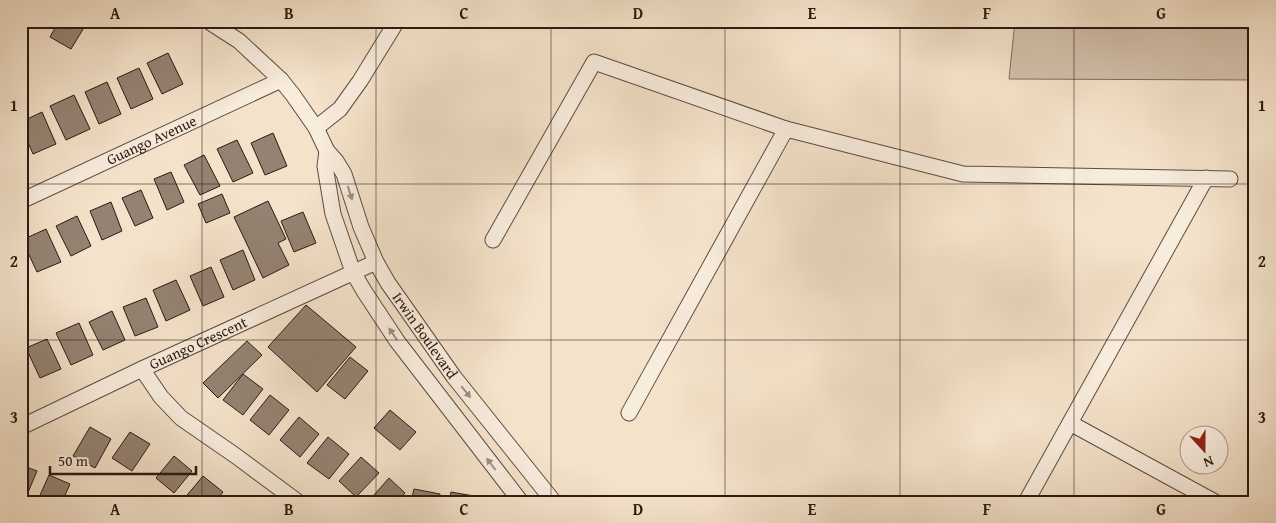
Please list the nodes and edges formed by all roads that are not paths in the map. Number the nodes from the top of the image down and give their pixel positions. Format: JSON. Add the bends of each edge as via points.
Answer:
{"nodes":[{"id":1,"x":208,"y":21,"type":"edge"},
{"id":2,"x":398,"y":21,"type":"edge"},
{"id":3,"x":281,"y":80,"type":"junction"},
{"id":4,"x":316,"y":128,"type":"junction"},
{"id":5,"x":786,"y":129,"type":"junction"},
{"id":6,"x":327,"y":151,"type":"junction"},
{"id":7,"x":1206,"y":178,"type":"junction"},
{"id":8,"x":1230,"y":179,"type":"dead end"},
{"id":9,"x":21,"y":201,"type":"edge"},
{"id":10,"x":493,"y":240,"type":"dead end"},
{"id":11,"x":376,"y":262,"type":"junction"},
{"id":12,"x":354,"y":272,"type":"junction"},
{"id":13,"x":142,"y":369,"type":"junction"},
{"id":14,"x":629,"y":413,"type":"dead end"},
{"id":15,"x":1070,"y":423,"type":"junction"},
{"id":16,"x":21,"y":427,"type":"edge"},
{"id":17,"x":298,"y":502,"type":"edge"},
{"id":18,"x":521,"y":502,"type":"edge"},
{"id":19,"x":554,"y":502,"type":"edge"},
{"id":20,"x":1026,"y":502,"type":"edge"},
{"id":21,"x":1215,"y":502,"type":"edge"}],
"edges":[{"from":1,"to":3,"type":"street","name":"Irwin Boulevard","via":[[239,41]]},
{"from":2,"to":4,"type":"street","via":[[340,109]]},
{"from":3,"to":4,"type":"street","name":"Irwin Boulevard"},
{"from":3,"to":9,"type":"street","name":"Guango Avenue"},
{"from":4,"to":6,"type":"street","name":"Irwin Boulevard"},
{"from":5,"to":7,"type":"street","via":[[963,174]]},
{"from":5,"to":10,"type":"street","via":[[594,62]]},
{"from":5,"to":14,"type":"street"},
{"from":6,"to":11,"type":"street","name":"Irwin Boulevard","one_way":true,"via":[[344,174]]},
{"from":6,"to":12,"type":"street","name":"Irwin Boulevard","via":[[325,166],[333,214]]},
{"from":7,"to":8,"type":"street"},
{"from":7,"to":15,"type":"street"},
{"from":11,"to":12,"type":"street","name":"Guango Crescent"},
{"from":11,"to":19,"type":"street","name":"Irwin Boulevard","one_way":true,"via":[[454,377]]},
{"from":12,"to":13,"type":"street","name":"Guango Crescent"},
{"from":18,"to":12,"type":"street","name":"Irwin Boulevard","one_way":true,"via":[[397,341]]},
{"from":13,"to":16,"type":"street","name":"Guango Crescent"},
{"from":13,"to":17,"type":"street","via":[[160,397],[181,418]]},
{"from":15,"to":20,"type":"street"},
{"from":15,"to":21,"type":"street"}]}
